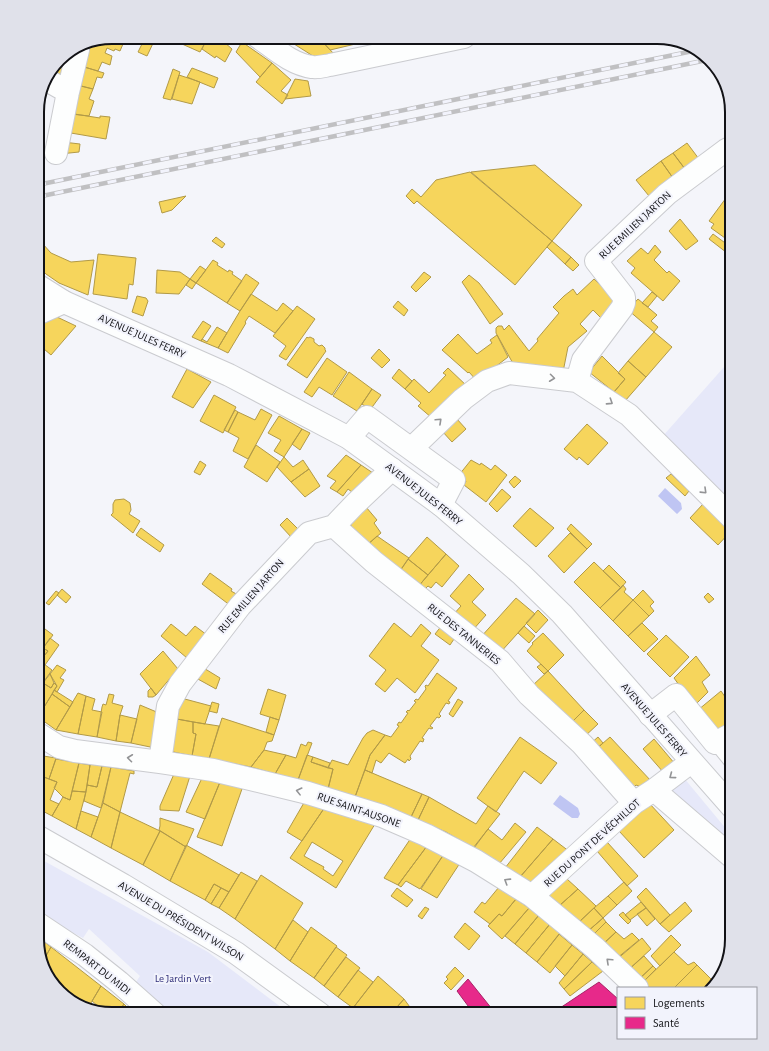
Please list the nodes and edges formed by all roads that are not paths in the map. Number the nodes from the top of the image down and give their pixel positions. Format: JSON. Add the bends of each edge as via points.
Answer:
{"nodes":[{"id":1,"x":268,"y":44,"type":"edge"},
{"id":2,"x":432,"y":44,"type":"edge"},
{"id":3,"x":77,"y":53,"type":"edge"},
{"id":4,"x":51,"y":82,"type":"edge"},
{"id":5,"x":68,"y":92,"type":"junction"},
{"id":6,"x":725,"y":151,"type":"edge"},
{"id":7,"x":56,"y":153,"type":"dead end"},
{"id":8,"x":44,"y":289,"type":"edge"},
{"id":9,"x":64,"y":302,"type":"junction"},
{"id":10,"x":44,"y":311,"type":"edge"},
{"id":11,"x":576,"y":381,"type":"junction"},
{"id":12,"x":349,"y":438,"type":"junction"},
{"id":13,"x":411,"y":448,"type":"junction"},
{"id":14,"x":392,"y":468,"type":"junction"},
{"id":15,"x":442,"y":505,"type":"junction"},
{"id":16,"x":725,"y":511,"type":"edge"},
{"id":17,"x":334,"y":526,"type":"junction"},
{"id":18,"x":650,"y":715,"type":"junction"},
{"id":19,"x":44,"y":737,"type":"edge"},
{"id":20,"x":724,"y":739,"type":"edge"},
{"id":21,"x":160,"y":762,"type":"junction"},
{"id":22,"x":691,"y":762,"type":"junction"},
{"id":23,"x":654,"y":790,"type":"junction"},
{"id":24,"x":725,"y":800,"type":"edge"},
{"id":25,"x":634,"y":803,"type":"junction"},
{"id":26,"x":44,"y":840,"type":"edge"},
{"id":27,"x":725,"y":851,"type":"edge"},
{"id":28,"x":532,"y":896,"type":"junction"},
{"id":29,"x":44,"y":928,"type":"edge"},
{"id":30,"x":636,"y":987,"type":"edge"},
{"id":31,"x":147,"y":1007,"type":"edge"},
{"id":32,"x":311,"y":1007,"type":"edge"}],
"edges":[{"from":1,"to":2,"type":"street","via":[[301,65],[313,67],[330,66]]},
{"from":3,"to":5,"type":"street"},
{"from":4,"to":5,"type":"street"},
{"from":5,"to":7,"type":"street"},
{"from":6,"to":11,"type":"street","name":"RUE EMILIEN JARTON","via":[[667,194],[596,262],[624,297],[624,303],[583,360]]},
{"from":8,"to":9,"type":"street","name":"AVENUE JULES FERRY"},
{"from":9,"to":10,"type":"street"},
{"from":9,"to":12,"type":"street","name":"AVENUE JULES FERRY","via":[[229,374]]},
{"from":13,"to":11,"type":"street","one_way":true,"via":[[463,399],[487,381],[509,373]]},
{"from":11,"to":16,"type":"street","one_way":true,"via":[[629,415]]},
{"from":12,"to":13,"type":"street","via":[[367,417]]},
{"from":12,"to":14,"type":"street","name":"AVENUE JULES FERRY"},
{"from":13,"to":15,"type":"street","via":[[454,480]]},
{"from":14,"to":15,"type":"street","name":"AVENUE JULES FERRY"},
{"from":14,"to":17,"type":"street"},
{"from":15,"to":18,"type":"street","name":"AVENUE JULES FERRY","via":[[521,574],[562,614]]},
{"from":17,"to":21,"type":"street","name":"RUE EMILIEN JARTON","via":[[309,533],[288,554],[240,606],[180,684],[168,706]]},
{"from":17,"to":25,"type":"street","name":"RUE DES TANNERIES","via":[[374,562],[500,661],[529,694],[582,744]]},
{"from":18,"to":20,"type":"street","via":[[676,696]]},
{"from":18,"to":22,"type":"street","name":"AVENUE JULES FERRY"},
{"from":21,"to":19,"type":"street","name":"RUE SAINT-AUSONE","one_way":true,"via":[[75,751],[59,747]]},
{"from":28,"to":21,"type":"street","name":"RUE SAINT-AUSONE","one_way":true,"via":[[476,861],[382,816],[308,793],[213,770]]},
{"from":22,"to":23,"type":"street","name":"RUE DU PONT DE VÉCHILLOT","one_way":true},
{"from":22,"to":24,"type":"street","name":"AVENUE JULES FERRY"},
{"from":23,"to":25,"type":"street","name":"RUE DU PONT DE VÉCHILLOT"},
{"from":23,"to":27,"type":"street"},
{"from":25,"to":28,"type":"street","name":"RUE DU PONT DE VÉCHILLOT"},
{"from":26,"to":32,"type":"street","name":"AVENUE DU PRÉSIDENT WILSON","via":[[236,952]]},
{"from":30,"to":28,"type":"street","name":"RUE SAINT-AUSONE","one_way":true,"via":[[595,948]]},
{"from":29,"to":31,"type":"street","name":"REMPART DU MIDI","via":[[85,955]]}]}
